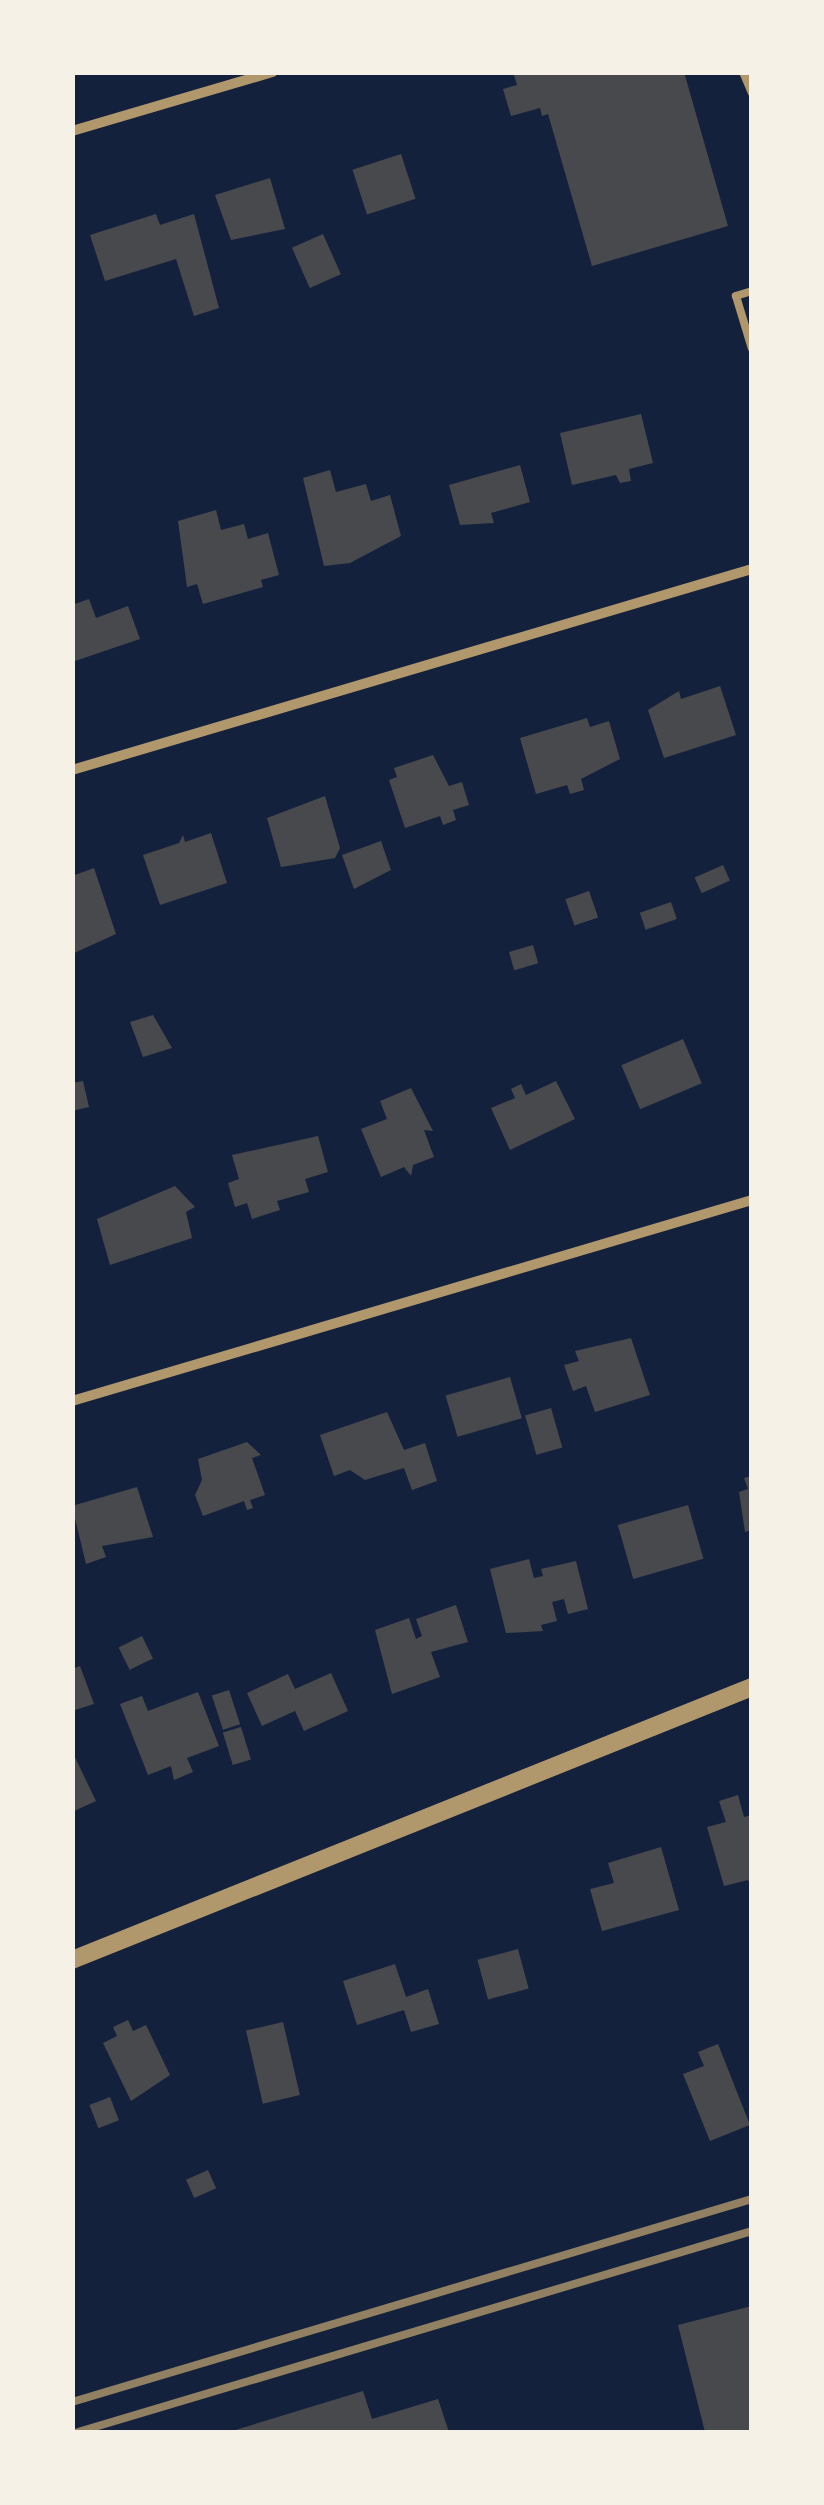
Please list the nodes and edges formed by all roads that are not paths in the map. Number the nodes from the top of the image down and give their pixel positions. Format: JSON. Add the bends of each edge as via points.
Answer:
{"nodes":[{"id":1,"x":272,"y":72,"type":"edge"},
{"id":2,"x":743,"y":72,"type":"edge"},
{"id":3,"x":752,"y":94,"type":"edge"},
{"id":4,"x":72,"y":131,"type":"edge"},
{"id":5,"x":752,"y":291,"type":"edge"},
{"id":6,"x":752,"y":349,"type":"edge"},
{"id":7,"x":752,"y":569,"type":"edge"},
{"id":8,"x":72,"y":770,"type":"edge"},
{"id":9,"x":752,"y":1200,"type":"edge"},
{"id":10,"x":72,"y":1400,"type":"edge"},
{"id":11,"x":752,"y":1687,"type":"edge"},
{"id":12,"x":72,"y":1960,"type":"edge"}],
"edges":[{"from":1,"to":4,"type":"street"},
{"from":2,"to":3,"type":"lane"},
{"from":5,"to":6,"type":"lane","via":[[736,296]]},
{"from":7,"to":8,"type":"street"},
{"from":9,"to":10,"type":"street"},
{"from":11,"to":12,"type":"street"}]}
